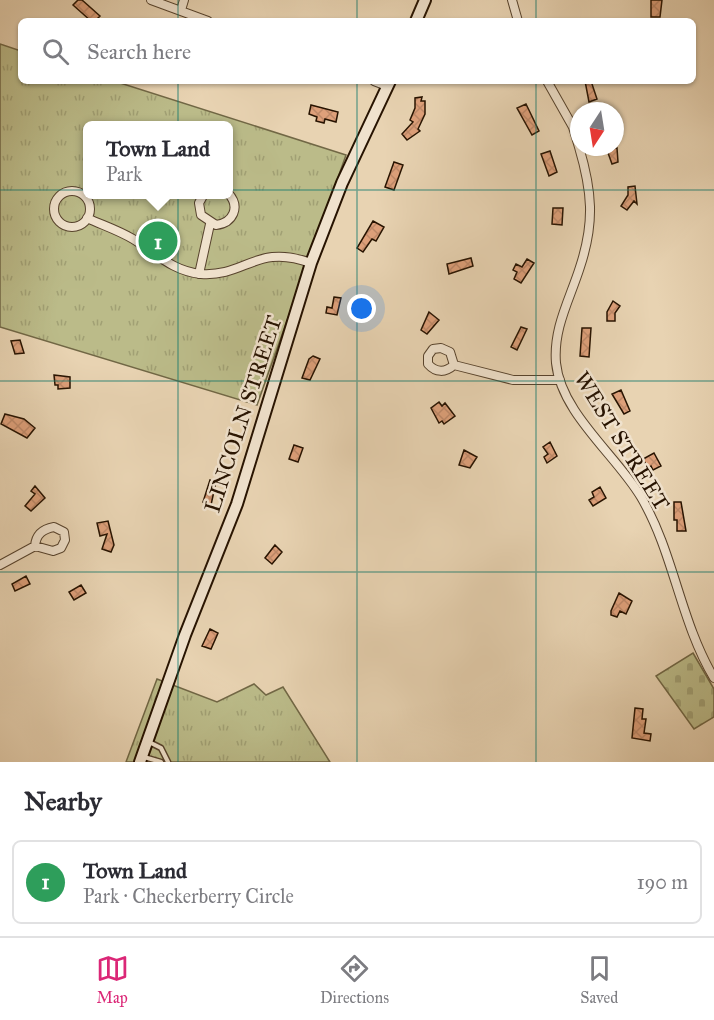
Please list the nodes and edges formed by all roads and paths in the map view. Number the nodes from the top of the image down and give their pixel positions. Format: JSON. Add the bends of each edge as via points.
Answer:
{"nodes":[{"id":1,"x":151,"y":0,"type":"edge"},
{"id":2,"x":184,"y":0,"type":"edge"},
{"id":3,"x":425,"y":0,"type":"edge"},
{"id":4,"x":512,"y":0,"type":"edge"},
{"id":5,"x":181,"y":10,"type":"junction"},
{"id":6,"x":201,"y":18,"type":"edge"},
{"id":7,"x":417,"y":18,"type":"edge"},
{"id":8,"x":517,"y":18,"type":"edge"},
{"id":9,"x":388,"y":84,"type":"edge"},
{"id":10,"x":549,"y":84,"type":"edge"},
{"id":11,"x":570,"y":122,"type":"edge"},
{"id":12,"x":582,"y":156,"type":"edge"},
{"id":13,"x":83,"y":195,"type":"edge"},
{"id":14,"x":86,"y":199,"type":"edge"},
{"id":15,"x":203,"y":199,"type":"edge"},
{"id":16,"x":231,"y":199,"type":"edge"},
{"id":17,"x":87,"y":218,"type":"junction"},
{"id":18,"x":210,"y":224,"type":"junction"},
{"id":19,"x":311,"y":263,"type":"junction"},
{"id":20,"x":200,"y":274,"type":"junction"},
{"id":21,"x":454,"y":365,"type":"dead end"},
{"id":22,"x":560,"y":380,"type":"junction"},
{"id":23,"x":35,"y":546,"type":"dead end"},
{"id":24,"x":0,"y":566,"type":"edge"},
{"id":25,"x":714,"y":678,"type":"edge"},
{"id":26,"x":147,"y":742,"type":"junction"},
{"id":27,"x":141,"y":759,"type":"edge"},
{"id":28,"x":161,"y":762,"type":"edge"},
{"id":29,"x":168,"y":762,"type":"edge"}],
"edges":[{"from":1,"to":5,"type":"street"},
{"from":2,"to":5,"type":"street"},
{"from":3,"to":7,"type":"main road"},
{"from":4,"to":8,"type":"street"},
{"from":5,"to":6,"type":"street"},
{"from":9,"to":19,"type":"main road","name":"LINCOLN STREET","via":[[342,183]]},
{"from":10,"to":11,"type":"street","name":"WEST STREET"},
{"from":12,"to":22,"type":"street","name":"WEST STREET","via":[[590,184],[591,220],[580,267],[558,329]]},
{"from":13,"to":17,"type":"street","via":[[66,192],[56,200],[56,217],[64,225],[76,226]]},
{"from":14,"to":17,"type":"street"},
{"from":15,"to":18,"type":"street","via":[[199,209]]},
{"from":16,"to":18,"type":"street","via":[[235,208],[231,219]]},
{"from":17,"to":20,"type":"street","via":[[135,240],[174,267]]},
{"from":18,"to":20,"type":"street"},
{"from":19,"to":20,"type":"street","via":[[287,256],[264,256],[221,273]]},
{"from":19,"to":26,"type":"main road","name":"LINCOLN STREET","via":[[237,504]]},
{"from":21,"to":22,"type":"street","via":[[513,380]]},
{"from":22,"to":25,"type":"street","name":"WEST STREET","via":[[568,399],[641,497],[669,564],[698,651]]},
{"from":23,"to":24,"type":"street"},
{"from":26,"to":27,"type":"main road","name":"LINCOLN STREET"},
{"from":26,"to":29,"type":"lane","via":[[161,748]]},
{"from":27,"to":28,"type":"lane"}]}
